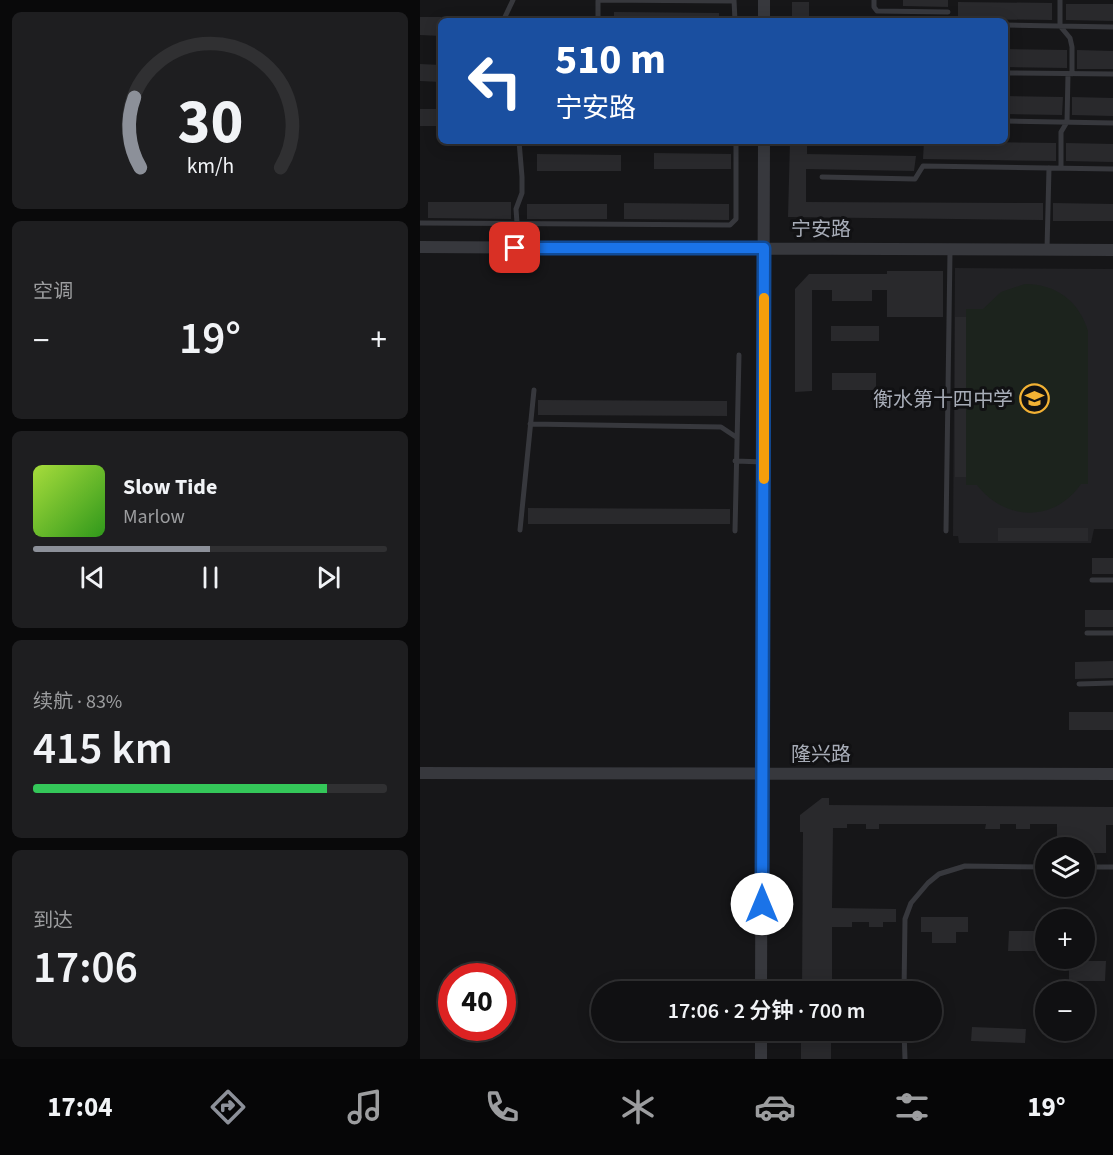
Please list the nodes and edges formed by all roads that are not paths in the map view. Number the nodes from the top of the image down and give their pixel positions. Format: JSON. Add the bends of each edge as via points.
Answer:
{"nodes":[{"id":1,"x":513,"y":0,"type":"edge"},
{"id":2,"x":598,"y":0,"type":"edge"},
{"id":3,"x":764,"y":0,"type":"edge"},
{"id":4,"x":874,"y":0,"type":"edge"},
{"id":5,"x":1060,"y":0,"type":"edge"},
{"id":6,"x":734,"y":1,"type":"edge"},
{"id":7,"x":948,"y":12,"type":"dead end"},
{"id":8,"x":504,"y":18,"type":"edge"},
{"id":9,"x":598,"y":18,"type":"edge"},
{"id":10,"x":735,"y":18,"type":"edge"},
{"id":11,"x":764,"y":18,"type":"edge"},
{"id":12,"x":1008,"y":25,"type":"edge"},
{"id":13,"x":1060,"y":26,"type":"junction"},
{"id":14,"x":1113,"y":27,"type":"edge"},
{"id":15,"x":1008,"y":73,"type":"edge"},
{"id":16,"x":1070,"y":74,"type":"junction"},
{"id":17,"x":1113,"y":74,"type":"edge"},
{"id":18,"x":1008,"y":122,"type":"edge"},
{"id":19,"x":1067,"y":122,"type":"junction"},
{"id":20,"x":1113,"y":123,"type":"edge"},
{"id":21,"x":519,"y":144,"type":"edge"},
{"id":22,"x":736,"y":144,"type":"edge"},
{"id":23,"x":764,"y":144,"type":"edge"},
{"id":24,"x":1049,"y":168,"type":"junction"},
{"id":25,"x":1061,"y":168,"type":"junction"},
{"id":26,"x":1113,"y":169,"type":"edge"},
{"id":27,"x":822,"y":177,"type":"dead end"},
{"id":28,"x":420,"y":223,"type":"edge"},
{"id":29,"x":517,"y":223,"type":"junction"},
{"id":30,"x":420,"y":247,"type":"edge"},
{"id":31,"x":764,"y":248,"type":"junction"},
{"id":32,"x":950,"y":249,"type":"junction"},
{"id":33,"x":1047,"y":249,"type":"junction"},
{"id":34,"x":1113,"y":250,"type":"edge"},
{"id":35,"x":739,"y":355,"type":"dead end"},
{"id":36,"x":534,"y":390,"type":"dead end"},
{"id":37,"x":530,"y":424,"type":"junction"},
{"id":38,"x":736,"y":437,"type":"junction"},
{"id":39,"x":735,"y":461,"type":"junction"},
{"id":40,"x":764,"y":462,"type":"junction"},
{"id":41,"x":520,"y":530,"type":"dead end"},
{"id":42,"x":735,"y":531,"type":"dead end"},
{"id":43,"x":946,"y":531,"type":"dead end"},
{"id":44,"x":1092,"y":580,"type":"dead end"},
{"id":45,"x":1113,"y":580,"type":"edge"},
{"id":46,"x":1087,"y":633,"type":"dead end"},
{"id":47,"x":1113,"y":633,"type":"edge"},
{"id":48,"x":1113,"y":683,"type":"edge"},
{"id":49,"x":1079,"y":684,"type":"dead end"},
{"id":50,"x":420,"y":773,"type":"edge"},
{"id":51,"x":762,"y":773,"type":"junction"},
{"id":52,"x":1113,"y":774,"type":"edge"},
{"id":53,"x":1035,"y":867,"type":"edge"},
{"id":54,"x":1095,"y":867,"type":"edge"},
{"id":55,"x":1113,"y":867,"type":"edge"},
{"id":56,"x":761,"y":981,"type":"edge"},
{"id":57,"x":904,"y":981,"type":"edge"},
{"id":58,"x":761,"y":1041,"type":"edge"},
{"id":59,"x":904,"y":1041,"type":"edge"},
{"id":60,"x":761,"y":1059,"type":"edge"},
{"id":61,"x":905,"y":1059,"type":"edge"}],
"edges":[{"from":1,"to":8,"type":"lane"},
{"from":2,"to":6,"type":"lane"},
{"from":2,"to":9,"type":"lane"},
{"from":3,"to":11,"type":"street"},
{"from":4,"to":7,"type":"lane","via":[[878,11]]},
{"from":5,"to":13,"type":"lane"},
{"from":6,"to":10,"type":"lane"},
{"from":12,"to":13,"type":"lane"},
{"from":13,"to":14,"type":"lane"},
{"from":13,"to":16,"type":"lane","via":[[1072,47]]},
{"from":15,"to":16,"type":"lane"},
{"from":16,"to":17,"type":"lane"},
{"from":16,"to":19,"type":"lane"},
{"from":18,"to":19,"type":"lane"},
{"from":19,"to":20,"type":"lane"},
{"from":19,"to":25,"type":"lane","via":[[1061,132]]},
{"from":21,"to":29,"type":"lane","via":[[522,193],[516,209]]},
{"from":22,"to":29,"type":"lane","via":[[736,219],[730,225]]},
{"from":23,"to":31,"type":"street"},
{"from":24,"to":25,"type":"lane"},
{"from":24,"to":27,"type":"lane","via":[[923,166],[915,178]]},
{"from":24,"to":33,"type":"lane"},
{"from":25,"to":26,"type":"lane"},
{"from":28,"to":29,"type":"lane"},
{"from":30,"to":31,"type":"street","name":"宁安路"},
{"from":31,"to":32,"type":"street","name":"宁安路"},
{"from":31,"to":40,"type":"street"},
{"from":32,"to":33,"type":"street","name":"宁安路"},
{"from":32,"to":43,"type":"lane"},
{"from":33,"to":34,"type":"street","name":"宁安路"},
{"from":35,"to":38,"type":"lane"},
{"from":36,"to":37,"type":"lane"},
{"from":37,"to":38,"type":"lane","via":[[721,427]]},
{"from":37,"to":41,"type":"lane"},
{"from":38,"to":39,"type":"lane"},
{"from":39,"to":40,"type":"lane"},
{"from":39,"to":42,"type":"lane"},
{"from":40,"to":51,"type":"street"},
{"from":44,"to":45,"type":"lane"},
{"from":46,"to":47,"type":"lane"},
{"from":48,"to":49,"type":"lane"},
{"from":50,"to":51,"type":"street","name":"隆兴路"},
{"from":51,"to":52,"type":"street","name":"隆兴路"},
{"from":51,"to":56,"type":"street"},
{"from":53,"to":57,"type":"lane","via":[[965,866],[939,874],[928,883],[911,903],[905,920]]},
{"from":54,"to":55,"type":"lane"},
{"from":58,"to":60,"type":"street"},
{"from":59,"to":61,"type":"lane"}]}
